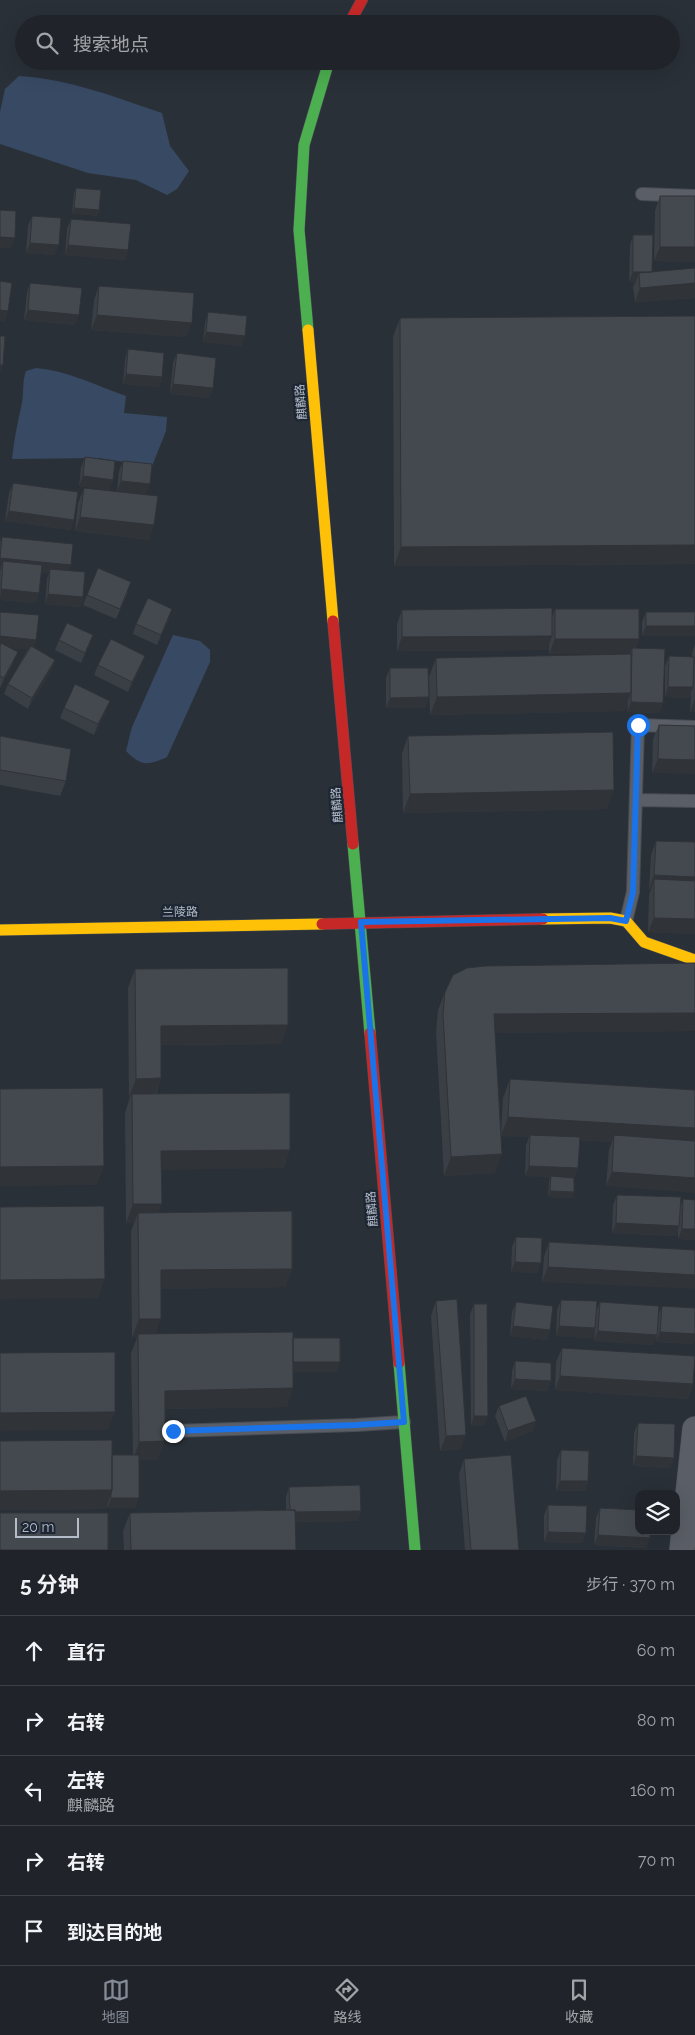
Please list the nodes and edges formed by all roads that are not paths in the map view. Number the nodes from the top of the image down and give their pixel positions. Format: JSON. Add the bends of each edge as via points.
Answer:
{"nodes":[{"id":1,"x":362,"y":0,"type":"edge"},
{"id":2,"x":354,"y":15,"type":"edge"},
{"id":3,"x":326,"y":70,"type":"edge"},
{"id":4,"x":642,"y":194,"type":"dead end"},
{"id":5,"x":695,"y":196,"type":"edge"},
{"id":6,"x":695,"y":726,"type":"edge"},
{"id":7,"x":636,"y":800,"type":"junction"},
{"id":8,"x":695,"y":801,"type":"edge"},
{"id":9,"x":626,"y":921,"type":"junction"},
{"id":10,"x":361,"y":922,"type":"junction"},
{"id":11,"x":0,"y":930,"type":"edge"},
{"id":12,"x":695,"y":960,"type":"edge"},
{"id":13,"x":404,"y":1422,"type":"junction"},
{"id":14,"x":695,"y":1429,"type":"edge"},
{"id":15,"x":173,"y":1431,"type":"dead end"},
{"id":16,"x":415,"y":1550,"type":"edge"},
{"id":17,"x":682,"y":1550,"type":"edge"}],
"edges":[{"from":1,"to":2,"type":"street"},
{"from":3,"to":10,"type":"street","name":"麒麟路","via":[[304,145],[299,230]]},
{"from":4,"to":5,"type":"lane"},
{"from":6,"to":7,"type":"lane","via":[[638,725]]},
{"from":7,"to":8,"type":"lane"},
{"from":7,"to":9,"type":"lane","via":[[633,892]]},
{"from":9,"to":10,"type":"street","name":"兰陵路","via":[[610,918]]},
{"from":9,"to":12,"type":"street","via":[[644,942]]},
{"from":10,"to":11,"type":"street","name":"兰陵路"},
{"from":10,"to":13,"type":"street","name":"麒麟路"},
{"from":13,"to":15,"type":"lane"},
{"from":13,"to":16,"type":"street","name":"麒麟路"},
{"from":14,"to":17,"type":"street"}]}
